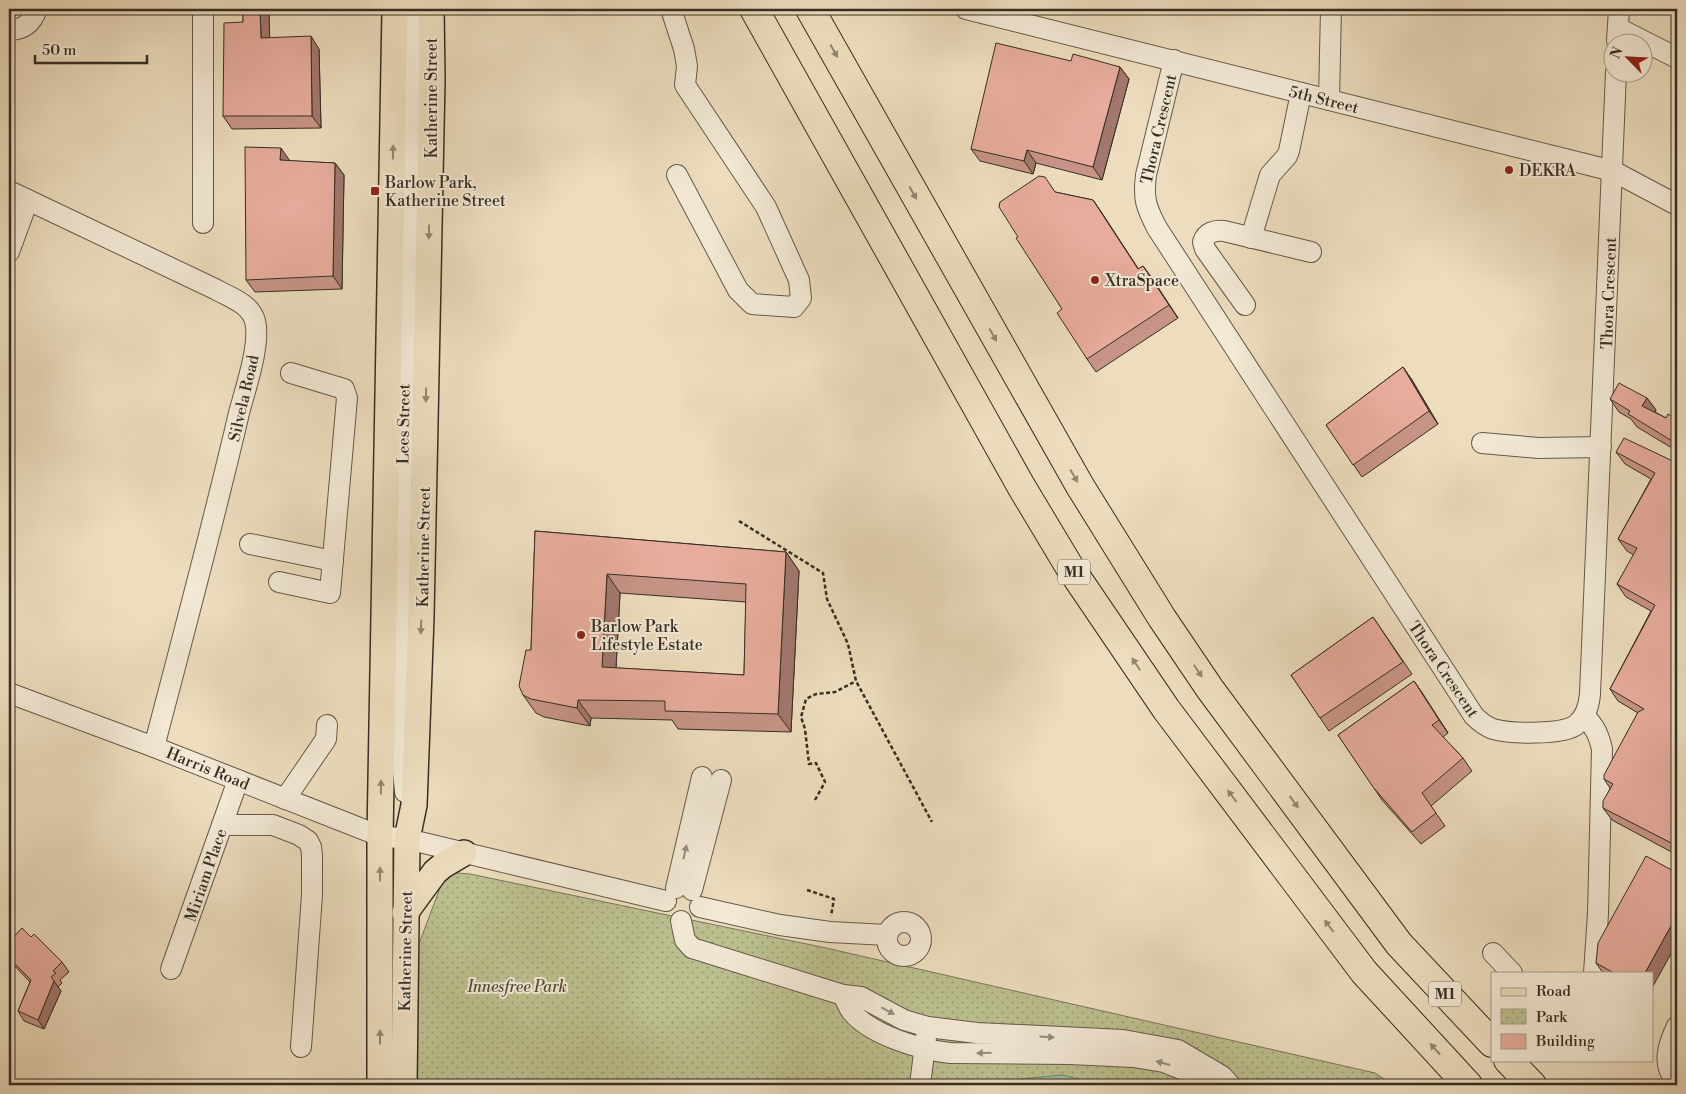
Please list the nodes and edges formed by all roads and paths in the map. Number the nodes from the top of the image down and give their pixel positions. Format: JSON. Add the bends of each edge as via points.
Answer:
{"nodes":[{"id":1,"x":37,"y":9,"type":"edge"},
{"id":2,"x":203,"y":9,"type":"edge"},
{"id":3,"x":395,"y":9,"type":"edge"},
{"id":4,"x":412,"y":9,"type":"edge"},
{"id":5,"x":431,"y":9,"type":"edge"},
{"id":6,"x":671,"y":9,"type":"edge"},
{"id":7,"x":754,"y":9,"type":"edge"},
{"id":8,"x":810,"y":9,"type":"edge"},
{"id":9,"x":966,"y":9,"type":"edge"},
{"id":10,"x":1330,"y":9,"type":"edge"},
{"id":11,"x":1618,"y":26,"type":"edge"},
{"id":12,"x":9,"y":30,"type":"edge"},
{"id":13,"x":1677,"y":58,"type":"edge"},
{"id":14,"x":1174,"y":60,"type":"junction"},
{"id":15,"x":1616,"y":82,"type":"edge"},
{"id":16,"x":1301,"y":93,"type":"junction"},
{"id":17,"x":1329,"y":100,"type":"junction"},
{"id":18,"x":1613,"y":171,"type":"junction"},
{"id":19,"x":677,"y":175,"type":"dead end"},
{"id":20,"x":9,"y":191,"type":"edge"},
{"id":21,"x":28,"y":200,"type":"junction"},
{"id":22,"x":1677,"y":205,"type":"edge"},
{"id":23,"x":203,"y":223,"type":"dead end"},
{"id":24,"x":1251,"y":238,"type":"junction"},
{"id":25,"x":9,"y":252,"type":"edge"},
{"id":26,"x":1312,"y":252,"type":"dead end"},
{"id":27,"x":1245,"y":305,"type":"dead end"},
{"id":28,"x":291,"y":373,"type":"dead end"},
{"id":29,"x":1482,"y":443,"type":"dead end"},
{"id":30,"x":1601,"y":447,"type":"junction"},
{"id":31,"x":739,"y":521,"type":"dead end"},
{"id":32,"x":250,"y":544,"type":"dead end"},
{"id":33,"x":333,"y":561,"type":"junction"},
{"id":34,"x":279,"y":582,"type":"dead end"},
{"id":35,"x":856,"y":682,"type":"junction"},
{"id":36,"x":9,"y":693,"type":"edge"},
{"id":37,"x":1584,"y":716,"type":"junction"},
{"id":38,"x":327,"y":725,"type":"dead end"},
{"id":39,"x":154,"y":747,"type":"junction"},
{"id":40,"x":712,"y":778,"type":"dead end"},
{"id":41,"x":238,"y":780,"type":"junction"},
{"id":42,"x":285,"y":799,"type":"junction"},
{"id":43,"x":815,"y":800,"type":"dead end"},
{"id":44,"x":932,"y":822,"type":"dead end"},
{"id":45,"x":222,"y":825,"type":"junction"},
{"id":46,"x":380,"y":836,"type":"junction"},
{"id":47,"x":407,"y":839,"type":"junction"},
{"id":48,"x":464,"y":853,"type":"junction"},
{"id":49,"x":807,"y":890,"type":"dead end"},
{"id":50,"x":684,"y":896,"type":"junction"},
{"id":51,"x":405,"y":913,"type":"junction"},
{"id":52,"x":830,"y":921,"type":"dead end"},
{"id":53,"x":887,"y":935,"type":"dead end"},
{"id":54,"x":1493,"y":953,"type":"dead end"},
{"id":55,"x":171,"y":969,"type":"dead end"},
{"id":56,"x":1511,"y":972,"type":"edge"},
{"id":57,"x":1594,"y":972,"type":"edge"},
{"id":58,"x":843,"y":995,"type":"junction"},
{"id":59,"x":928,"y":1027,"type":"junction"},
{"id":60,"x":1673,"y":1035,"type":"edge"},
{"id":61,"x":1491,"y":1042,"type":"edge"},
{"id":62,"x":301,"y":1047,"type":"dead end"},
{"id":63,"x":925,"y":1048,"type":"junction"},
{"id":64,"x":1510,"y":1062,"type":"edge"},
{"id":65,"x":1654,"y":1062,"type":"edge"},
{"id":66,"x":1673,"y":1076,"type":"edge"},
{"id":67,"x":380,"y":1085,"type":"edge"},
{"id":68,"x":404,"y":1085,"type":"edge"},
{"id":69,"x":920,"y":1085,"type":"edge"},
{"id":70,"x":1205,"y":1085,"type":"edge"},
{"id":71,"x":1230,"y":1085,"type":"edge"},
{"id":72,"x":1468,"y":1085,"type":"edge"},
{"id":73,"x":1532,"y":1085,"type":"edge"}],
"edges":[{"from":1,"to":12,"type":"street","via":[[26,26]]},
{"from":2,"to":23,"type":"street"},
{"from":46,"to":3,"type":"main road","name":"Katherine Street","one_way":true},
{"from":4,"to":47,"type":"street","name":"Lees Street","via":[[397,705]]},
{"from":5,"to":47,"type":"main road","name":"Katherine Street","one_way":true,"via":[[421,618],[414,805]]},
{"from":6,"to":19,"type":"street","via":[[684,49],[687,66],[685,85],[766,207],[799,280],[801,298],[794,306],[752,304],[744,297]]},
{"from":72,"to":7,"type":"highway","number":"M1","one_way":true,"via":[[1364,972],[1166,709],[1069,566]]},
{"from":8,"to":61,"type":"highway","number":"M1","one_way":true,"via":[[1051,436],[1162,618],[1210,689],[1398,944]]},
{"from":9,"to":14,"type":"street","name":"5th Street"},
{"from":10,"to":17,"type":"street"},
{"from":11,"to":13,"type":"street"},
{"from":14,"to":16,"type":"street","name":"5th Street"},
{"from":14,"to":37,"type":"street","name":"Thora Crescent","via":[[1144,194],[1157,228],[1474,716],[1482,724],[1498,730],[1553,732],[1574,726]]},
{"from":15,"to":18,"type":"street","name":"Thora Crescent"},
{"from":16,"to":17,"type":"street","name":"5th Street"},
{"from":16,"to":24,"type":"street","via":[[1289,151],[1270,175]]},
{"from":17,"to":18,"type":"street","name":"5th Street"},
{"from":18,"to":22,"type":"street","name":"5th Street"},
{"from":18,"to":30,"type":"street","name":"Thora Crescent"},
{"from":20,"to":21,"type":"street","name":"Silvela Road"},
{"from":21,"to":25,"type":"street"},
{"from":21,"to":39,"type":"street","name":"Silvela Road","via":[[244,304],[255,320],[255,348],[238,420]]},
{"from":24,"to":26,"type":"street"},
{"from":24,"to":27,"type":"street","via":[[1217,230],[1207,235],[1203,242]]},
{"from":28,"to":33,"type":"street","via":[[346,392]]},
{"from":29,"to":30,"type":"street","via":[[1539,448]]},
{"from":30,"to":37,"type":"street","name":"Thora Crescent","via":[[1590,694]]},
{"from":31,"to":35,"type":"path","via":[[823,573],[827,599],[848,644]]},
{"from":32,"to":33,"type":"street"},
{"from":33,"to":34,"type":"street","via":[[330,593]]},
{"from":35,"to":43,"type":"path","via":[[835,692],[816,694],[806,699],[801,717],[806,729],[809,764],[816,763],[825,782]]},
{"from":35,"to":44,"type":"path"},
{"from":36,"to":39,"type":"street","name":"Harris Road"},
{"from":37,"to":57,"type":"street","via":[[1597,732],[1602,750]]},
{"from":38,"to":42,"type":"street","via":[[326,739]]},
{"from":39,"to":41,"type":"street","name":"Harris Road"},
{"from":40,"to":50,"type":"street"},
{"from":41,"to":42,"type":"street","name":"Harris Road"},
{"from":41,"to":45,"type":"street","name":"Miriam Place"},
{"from":42,"to":46,"type":"street","name":"Harris Road"},
{"from":45,"to":55,"type":"street","name":"Miriam Place"},
{"from":45,"to":62,"type":"street","via":[[273,825],[299,835],[311,847],[312,895]]},
{"from":46,"to":47,"type":"street","name":"Harris Road"},
{"from":67,"to":46,"type":"main road","name":"Katherine Street","one_way":true},
{"from":47,"to":48,"type":"street","name":"Harris Road"},
{"from":47,"to":51,"type":"main road","name":"Katherine Street"},
{"from":48,"to":50,"type":"street","name":"Harris Road"},
{"from":48,"to":51,"type":"main road","via":[[435,872]]},
{"from":49,"to":52,"type":"path","via":[[834,899]]},
{"from":50,"to":53,"type":"street","name":"Harris Road","via":[[780,925]]},
{"from":50,"to":58,"type":"street","via":[[697,915],[681,921],[685,940],[692,948]]},
{"from":51,"to":68,"type":"main road","name":"Katherine Street"},
{"from":54,"to":56,"type":"street"},
{"from":58,"to":59,"type":"street","one_way":true,"via":[[861,997],[904,1020]]},
{"from":58,"to":63,"type":"street","via":[[852,1012],[873,1029]]},
{"from":59,"to":63,"type":"street"},
{"from":59,"to":71,"type":"street","one_way":true,"via":[[977,1033],[1123,1040],[1154,1045],[1178,1050],[1222,1076]]},
{"from":60,"to":66,"type":"street","via":[[1667,1056]]},
{"from":63,"to":69,"type":"street"},
{"from":70,"to":63,"type":"street","one_way":true,"via":[[1191,1073],[1164,1062],[1133,1057],[950,1053]]},
{"from":64,"to":73,"type":"highway"},
{"from":65,"to":66,"type":"street"}]}
